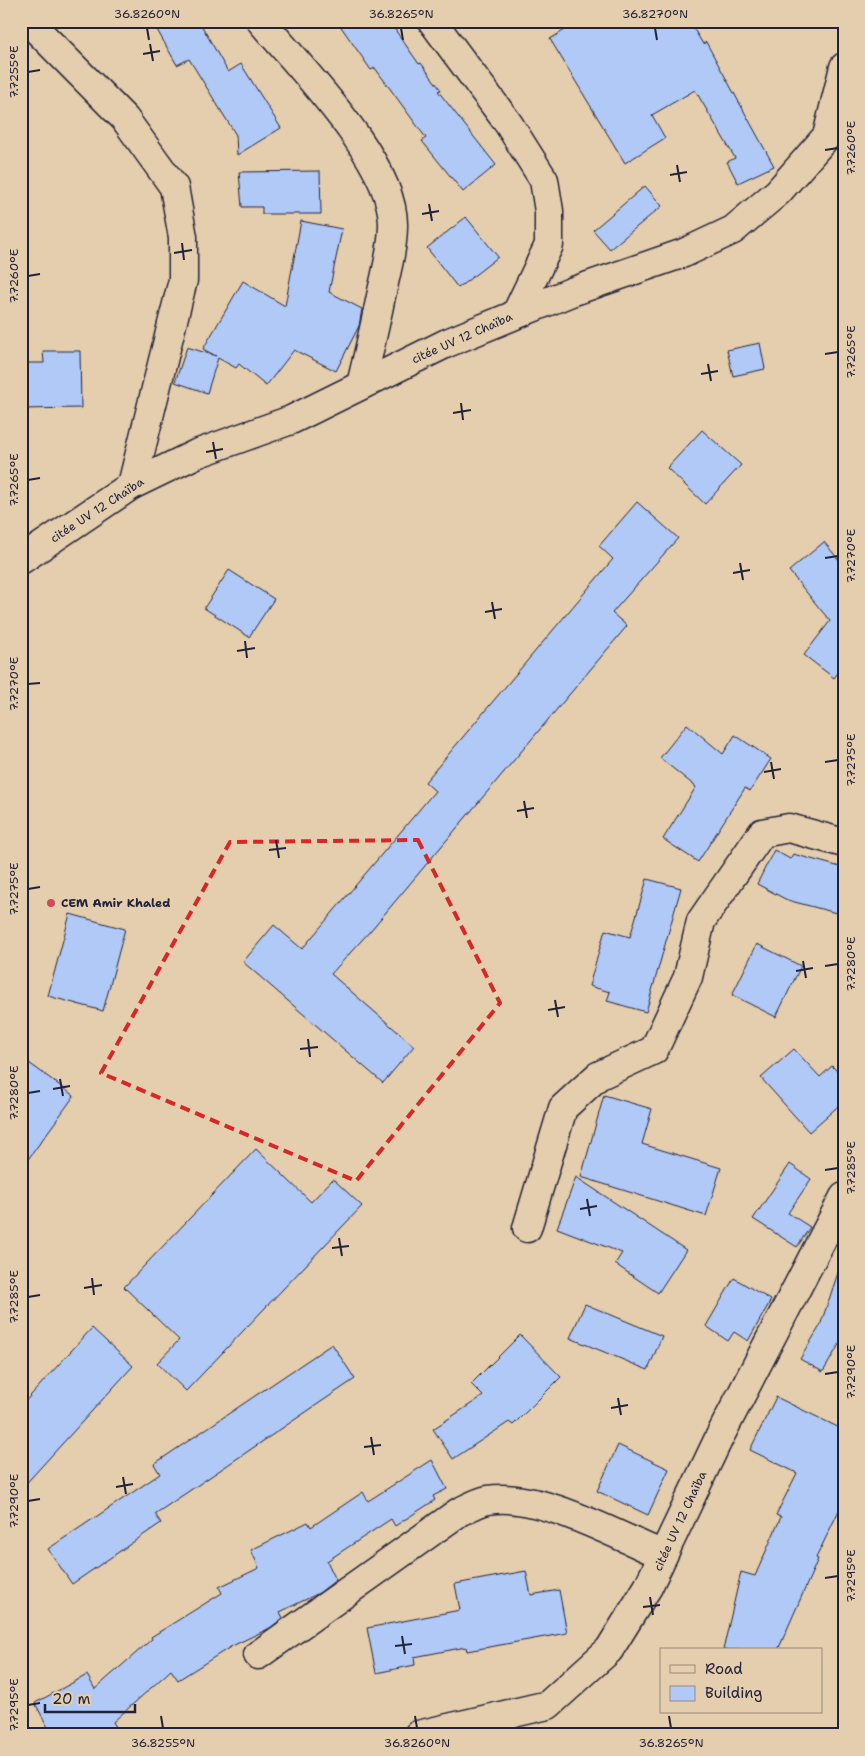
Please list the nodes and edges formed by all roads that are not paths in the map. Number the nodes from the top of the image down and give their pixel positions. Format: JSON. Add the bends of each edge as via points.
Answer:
{"nodes":[{"id":1,"x":28,"y":21,"type":"edge"},
{"id":2,"x":261,"y":21,"type":"edge"},
{"id":3,"x":432,"y":21,"type":"edge"},
{"id":4,"x":844,"y":67,"type":"edge"},
{"id":5,"x":516,"y":314,"type":"junction"},
{"id":6,"x":362,"y":385,"type":"junction"},
{"id":7,"x":132,"y":485,"type":"junction"},
{"id":8,"x":21,"y":560,"type":"edge"},
{"id":9,"x":844,"y":844,"type":"edge"},
{"id":10,"x":844,"y":1197,"type":"edge"},
{"id":11,"x":527,"y":1228,"type":"dead end"},
{"id":12,"x":663,"y":1556,"type":"junction"},
{"id":13,"x":258,"y":1655,"type":"dead end"},
{"id":14,"x":418,"y":1735,"type":"edge"}],
"edges":[{"from":1,"to":7,"type":"street","via":[[125,119],[174,187],[183,237],[183,280]]},
{"from":2,"to":6,"type":"street","via":[[336,111],[370,157],[386,189],[393,223],[390,254]]},
{"from":3,"to":5,"type":"street","via":[[508,123],[544,180],[549,211],[549,245]]},
{"from":4,"to":5,"type":"street","name":"citée UV 12 Chaïba","via":[[826,136],[778,192],[733,230],[684,253]]},
{"from":5,"to":6,"type":"street","name":"citée UV 12 Chaïba","via":[[447,343]]},
{"from":6,"to":7,"type":"street","name":"citée UV 12 Chaïba","via":[[291,420],[196,454]]},
{"from":7,"to":8,"type":"street","name":"citée UV 12 Chaïba"},
{"from":9,"to":11,"type":"street","via":[[789,828],[762,833],[701,921],[688,977],[654,1050],[598,1076],[563,1108]]},
{"from":10,"to":12,"type":"street","name":"citée UV 12 Chaïba","via":[[719,1438]]},
{"from":12,"to":13,"type":"street","via":[[553,1508],[515,1499],[487,1500],[459,1512]]},
{"from":12,"to":14,"type":"street","name":"citée UV 12 Chaïba","via":[[648,1587],[608,1650],[548,1705]]}]}
